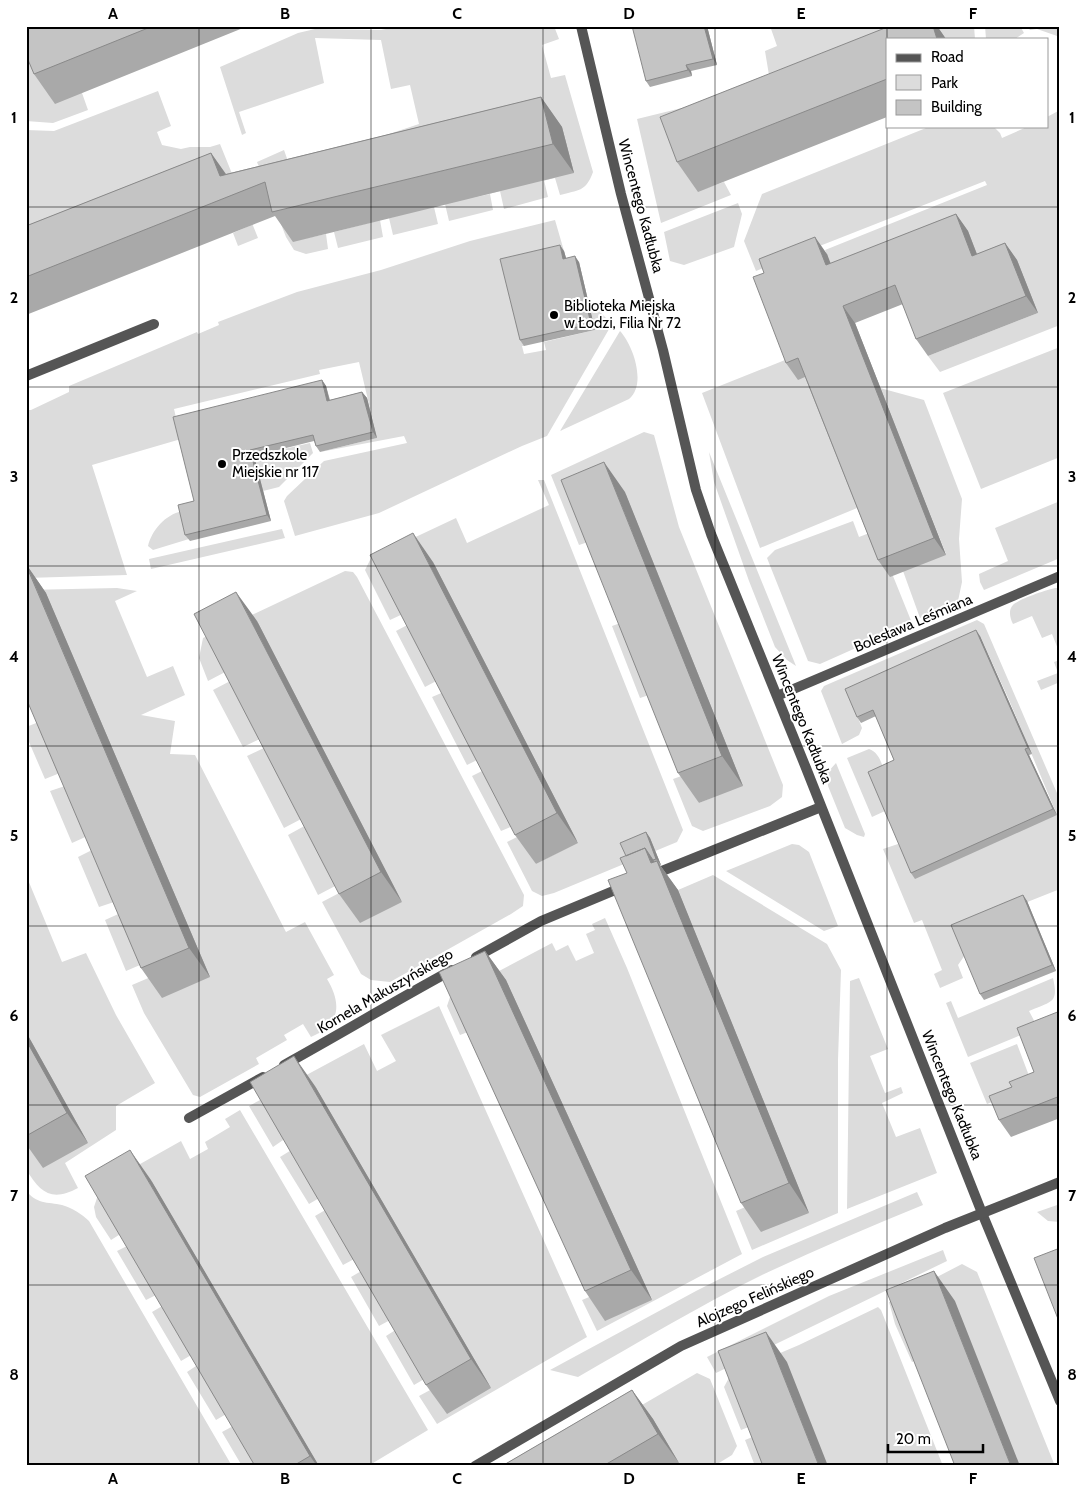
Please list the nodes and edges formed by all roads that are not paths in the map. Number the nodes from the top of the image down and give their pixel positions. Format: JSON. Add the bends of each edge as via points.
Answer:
{"nodes":[{"id":1,"x":581,"y":26,"type":"edge"},
{"id":2,"x":154,"y":324,"type":"dead end"},
{"id":3,"x":26,"y":376,"type":"edge"},
{"id":4,"x":1060,"y":576,"type":"edge"},
{"id":5,"x":777,"y":696,"type":"junction"},
{"id":6,"x":821,"y":807,"type":"junction"},
{"id":7,"x":189,"y":1118,"type":"dead end"},
{"id":8,"x":1060,"y":1182,"type":"edge"},
{"id":9,"x":982,"y":1213,"type":"junction"},
{"id":10,"x":1060,"y":1401,"type":"edge"},
{"id":11,"x":475,"y":1466,"type":"edge"}],
"edges":[{"from":1,"to":5,"type":"street","name":"Wincentego Kadłubka","via":[[696,490]]},
{"from":2,"to":3,"type":"street"},
{"from":4,"to":5,"type":"street","name":"Bolesława Leśmiana"},
{"from":5,"to":6,"type":"street","name":"Wincentego Kadłubka"},
{"from":6,"to":7,"type":"street","name":"Kornela Makuszyńskiego","via":[[541,921]]},
{"from":6,"to":9,"type":"street","name":"Wincentego Kadłubka"},
{"from":8,"to":9,"type":"street","name":"Alojzego Felińskiego"},
{"from":9,"to":10,"type":"street","name":"Wincentego Kadłubka"},
{"from":9,"to":11,"type":"street","name":"Alojzego Felińskiego","via":[[681,1346]]}]}
